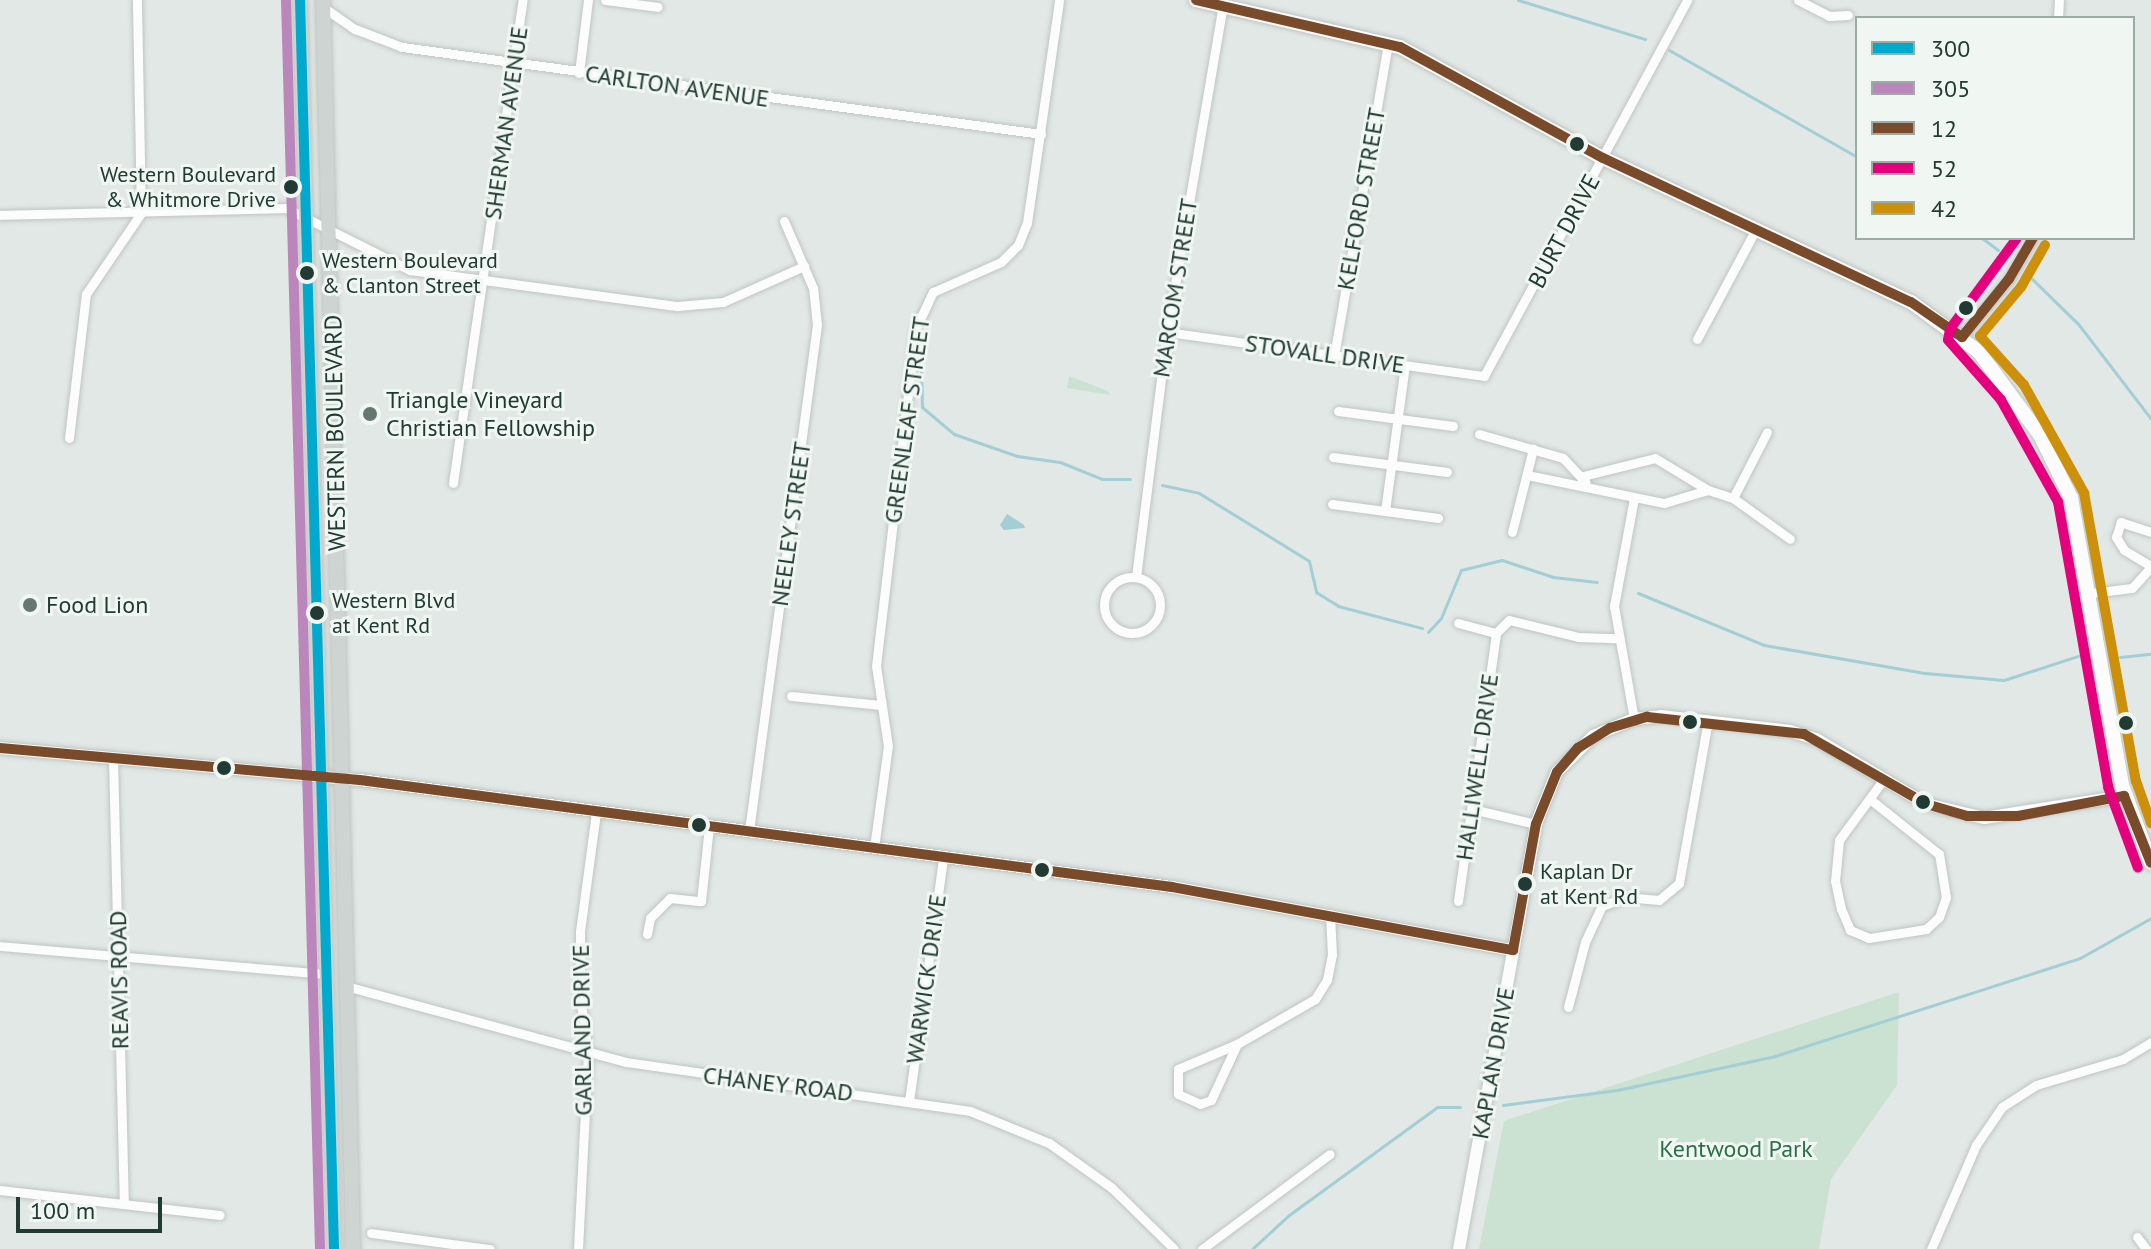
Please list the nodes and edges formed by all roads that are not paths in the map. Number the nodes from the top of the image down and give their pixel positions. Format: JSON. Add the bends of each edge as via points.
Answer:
{"nodes":[{"id":1,"x":137,"y":0,"type":"edge"},
{"id":2,"x":300,"y":0,"type":"edge"},
{"id":3,"x":523,"y":0,"type":"edge"},
{"id":4,"x":588,"y":0,"type":"edge"},
{"id":5,"x":605,"y":0,"type":"edge"},
{"id":6,"x":1059,"y":0,"type":"edge"},
{"id":7,"x":1196,"y":0,"type":"edge"},
{"id":8,"x":1687,"y":0,"type":"edge"},
{"id":9,"x":1798,"y":0,"type":"edge"},
{"id":10,"x":1223,"y":2,"type":"edge"},
{"id":11,"x":323,"y":4,"type":"edge"},
{"id":12,"x":658,"y":7,"type":"dead end"},
{"id":13,"x":1848,"y":15,"type":"dead end"},
{"id":14,"x":1388,"y":42,"type":"junction"},
{"id":15,"x":514,"y":63,"type":"junction"},
{"id":16,"x":579,"y":73,"type":"junction"},
{"id":17,"x":1041,"y":134,"type":"junction"},
{"id":18,"x":1603,"y":158,"type":"junction"},
{"id":19,"x":142,"y":211,"type":"junction"},
{"id":20,"x":0,"y":215,"type":"edge"},
{"id":21,"x":306,"y":218,"type":"junction"},
{"id":22,"x":784,"y":221,"type":"dead end"},
{"id":23,"x":330,"y":230,"type":"junction"},
{"id":24,"x":1755,"y":231,"type":"junction"},
{"id":25,"x":2032,"y":240,"type":"edge"},
{"id":26,"x":804,"y":266,"type":"junction"},
{"id":27,"x":483,"y":282,"type":"junction"},
{"id":28,"x":1167,"y":332,"type":"junction"},
{"id":29,"x":1962,"y":337,"type":"junction"},
{"id":30,"x":1697,"y":339,"type":"dead end"},
{"id":31,"x":1334,"y":356,"type":"junction"},
{"id":32,"x":1405,"y":365,"type":"junction"},
{"id":33,"x":1484,"y":376,"type":"joint"},
{"id":34,"x":1338,"y":411,"type":"dead end"},
{"id":35,"x":1398,"y":419,"type":"junction"},
{"id":36,"x":1453,"y":426,"type":"dead end"},
{"id":37,"x":1767,"y":432,"type":"dead end"},
{"id":38,"x":1479,"y":434,"type":"dead end"},
{"id":39,"x":69,"y":438,"type":"dead end"},
{"id":40,"x":1533,"y":449,"type":"junction"},
{"id":41,"x":1333,"y":457,"type":"dead end"},
{"id":42,"x":1391,"y":464,"type":"junction"},
{"id":43,"x":1447,"y":472,"type":"dead end"},
{"id":44,"x":1527,"y":475,"type":"junction"},
{"id":45,"x":1583,"y":476,"type":"junction"},
{"id":46,"x":453,"y":483,"type":"dead end"},
{"id":47,"x":1586,"y":489,"type":"junction"},
{"id":48,"x":1708,"y":490,"type":"junction"},
{"id":49,"x":1634,"y":498,"type":"junction"},
{"id":50,"x":1733,"y":498,"type":"junction"},
{"id":51,"x":1332,"y":504,"type":"dead end"},
{"id":52,"x":1385,"y":511,"type":"junction"},
{"id":53,"x":1438,"y":518,"type":"dead end"},
{"id":54,"x":1512,"y":532,"type":"dead end"},
{"id":55,"x":2151,"y":532,"type":"edge"},
{"id":56,"x":1790,"y":539,"type":"dead end"},
{"id":57,"x":2151,"y":566,"type":"edge"},
{"id":58,"x":1136,"y":577,"type":"junction"},
{"id":59,"x":2091,"y":593,"type":"junction"},
{"id":60,"x":1458,"y":623,"type":"dead end"},
{"id":61,"x":1496,"y":633,"type":"junction"},
{"id":62,"x":1616,"y":638,"type":"junction"},
{"id":63,"x":791,"y":696,"type":"dead end"},
{"id":64,"x":879,"y":705,"type":"junction"},
{"id":65,"x":1634,"y":719,"type":"junction"},
{"id":66,"x":1708,"y":720,"type":"junction"},
{"id":67,"x":0,"y":748,"type":"edge"},
{"id":68,"x":113,"y":758,"type":"junction"},
{"id":69,"x":331,"y":778,"type":"junction"},
{"id":70,"x":1883,"y":780,"type":"junction"},
{"id":71,"x":2124,"y":796,"type":"junction"},
{"id":72,"x":1871,"y":800,"type":"junction"},
{"id":73,"x":1472,"y":809,"type":"junction"},
{"id":74,"x":596,"y":812,"type":"junction"},
{"id":75,"x":1536,"y":824,"type":"junction"},
{"id":76,"x":709,"y":826,"type":"junction"},
{"id":77,"x":749,"y":831,"type":"junction"},
{"id":78,"x":874,"y":848,"type":"junction"},
{"id":79,"x":943,"y":858,"type":"junction"},
{"id":80,"x":2151,"y":863,"type":"edge"},
{"id":81,"x":1458,"y":901,"type":"dead end"},
{"id":82,"x":1330,"y":914,"type":"junction"},
{"id":83,"x":647,"y":934,"type":"dead end"},
{"id":84,"x":0,"y":946,"type":"edge"},
{"id":85,"x":1513,"y":950,"type":"junction"},
{"id":86,"x":119,"y":957,"type":"junction"},
{"id":87,"x":327,"y":974,"type":"junction"},
{"id":88,"x":346,"y":986,"type":"junction"},
{"id":89,"x":1568,"y":1007,"type":"dead end"},
{"id":90,"x":2151,"y":1042,"type":"edge"},
{"id":91,"x":1237,"y":1044,"type":"junction"},
{"id":92,"x":588,"y":1053,"type":"junction"},
{"id":93,"x":909,"y":1101,"type":"junction"},
{"id":94,"x":1330,"y":1154,"type":"dead end"},
{"id":95,"x":0,"y":1190,"type":"edge"},
{"id":96,"x":124,"y":1203,"type":"junction"},
{"id":97,"x":220,"y":1215,"type":"dead end"},
{"id":98,"x":371,"y":1233,"type":"dead end"},
{"id":99,"x":2137,"y":1237,"type":"dead end"},
{"id":100,"x":334,"y":1249,"type":"edge"},
{"id":101,"x":353,"y":1249,"type":"edge"},
{"id":102,"x":490,"y":1249,"type":"edge"},
{"id":103,"x":578,"y":1249,"type":"edge"},
{"id":104,"x":1174,"y":1249,"type":"edge"},
{"id":105,"x":1202,"y":1249,"type":"edge"},
{"id":106,"x":1459,"y":1249,"type":"edge"},
{"id":107,"x":1931,"y":1249,"type":"edge"},
{"id":108,"x":2146,"y":1249,"type":"edge"}],
"edges":[{"from":1,"to":19,"type":"street"},
{"from":2,"to":21,"type":"main road","name":"WESTERN BOULEVARD"},
{"from":3,"to":15,"type":"street","name":"SHERMAN AVENUE"},
{"from":4,"to":16,"type":"street"},
{"from":5,"to":12,"type":"street"},
{"from":6,"to":17,"type":"street","name":"GREENLEAF STREET"},
{"from":7,"to":10,"type":"main road"},
{"from":8,"to":18,"type":"street","name":"BURT DRIVE"},
{"from":9,"to":13,"type":"street","via":[[1829,16]]},
{"from":10,"to":14,"type":"main road"},
{"from":10,"to":28,"type":"street","name":"MARCOM STREET"},
{"from":11,"to":15,"type":"street","name":"CARLTON AVENUE","via":[[355,29],[402,47]]},
{"from":11,"to":23,"type":"main road","name":"WESTERN BOULEVARD"},
{"from":14,"to":18,"type":"main road"},
{"from":14,"to":31,"type":"street","name":"KELFORD STREET"},
{"from":15,"to":16,"type":"street","name":"CARLTON AVENUE"},
{"from":15,"to":27,"type":"street","name":"SHERMAN AVENUE"},
{"from":16,"to":17,"type":"street","name":"CARLTON AVENUE"},
{"from":17,"to":64,"type":"street","name":"GREENLEAF STREET","via":[[1027,223],[1018,245],[1001,262],[933,292],[916,328],[876,666]]},
{"from":18,"to":24,"type":"main road"},
{"from":18,"to":33,"type":"street","name":"BURT DRIVE"},
{"from":19,"to":20,"type":"street"},
{"from":19,"to":21,"type":"street","via":[[283,208]]},
{"from":19,"to":39,"type":"street","via":[[86,294]]},
{"from":21,"to":23,"type":"street"},
{"from":21,"to":69,"type":"main road","name":"WESTERN BOULEVARD"},
{"from":22,"to":26,"type":"street","name":"NEELEY STREET"},
{"from":23,"to":27,"type":"street","via":[[410,270]]},
{"from":23,"to":69,"type":"main road","name":"WESTERN BOULEVARD"},
{"from":24,"to":29,"type":"main road","via":[[1911,302]]},
{"from":24,"to":30,"type":"street"},
{"from":25,"to":29,"type":"street","via":[[2009,279]]},
{"from":26,"to":27,"type":"street","via":[[702,306]]},
{"from":26,"to":77,"type":"street","name":"NEELEY STREET","via":[[815,296],[816,333]]},
{"from":27,"to":46,"type":"street","name":"SHERMAN AVENUE"},
{"from":28,"to":31,"type":"street","name":"STOVALL DRIVE"},
{"from":28,"to":58,"type":"street","name":"MARCOM STREET"},
{"from":29,"to":59,"type":"main road","via":[[2012,392],[2059,468],[2079,523]]},
{"from":31,"to":32,"type":"street","name":"STOVALL DRIVE"},
{"from":32,"to":33,"type":"street","name":"STOVALL DRIVE"},
{"from":32,"to":35,"type":"street"},
{"from":34,"to":35,"type":"street"},
{"from":35,"to":36,"type":"street"},
{"from":35,"to":42,"type":"street"},
{"from":37,"to":50,"type":"street"},
{"from":38,"to":40,"type":"street"},
{"from":40,"to":44,"type":"street"},
{"from":40,"to":45,"type":"street","via":[[1563,458]]},
{"from":41,"to":42,"type":"street"},
{"from":42,"to":43,"type":"street"},
{"from":42,"to":52,"type":"street"},
{"from":44,"to":47,"type":"street"},
{"from":44,"to":54,"type":"street"},
{"from":45,"to":47,"type":"street"},
{"from":45,"to":48,"type":"street","via":[[1655,458]]},
{"from":47,"to":49,"type":"street"},
{"from":48,"to":49,"type":"street","via":[[1664,503]]},
{"from":48,"to":50,"type":"street"},
{"from":49,"to":62,"type":"street","via":[[1618,575]]},
{"from":50,"to":56,"type":"street"},
{"from":51,"to":52,"type":"street"},
{"from":52,"to":53,"type":"street"},
{"from":55,"to":57,"type":"street","via":[[2121,522],[2116,537],[2124,550]]},
{"from":57,"to":59,"type":"street","via":[[2132,588]]},
{"from":58,"to":58,"type":"street","via":[[1117,581],[1104,601],[1108,621],[1125,633],[1145,630],[1160,606],[1153,586]]},
{"from":59,"to":71,"type":"main road"},
{"from":60,"to":61,"type":"street"},
{"from":61,"to":62,"type":"street","via":[[1509,620],[1578,637]]},
{"from":61,"to":73,"type":"street","name":"HALLIWELL DRIVE"},
{"from":62,"to":65,"type":"street"},
{"from":63,"to":64,"type":"street"},
{"from":64,"to":78,"type":"street","name":"GREENLEAF STREET","via":[[888,746]]},
{"from":65,"to":66,"type":"street","name":"KAPLAN DRIVE"},
{"from":65,"to":75,"type":"street","name":"KAPLAN DRIVE","via":[[1593,736],[1566,759],[1549,785]]},
{"from":66,"to":70,"type":"street","name":"KAPLAN DRIVE","via":[[1804,734]]},
{"from":66,"to":89,"type":"street","via":[[1679,883],[1659,900],[1625,897],[1602,906],[1585,942]]},
{"from":67,"to":68,"type":"street"},
{"from":68,"to":69,"type":"street"},
{"from":68,"to":86,"type":"street","name":"REAVIS ROAD"},
{"from":69,"to":74,"type":"street"},
{"from":69,"to":87,"type":"main road","name":"WESTERN BOULEVARD"},
{"from":69,"to":88,"type":"main road","name":"WESTERN BOULEVARD"},
{"from":70,"to":71,"type":"street","name":"KAPLAN DRIVE","via":[[1926,804],[1984,818]]},
{"from":70,"to":72,"type":"street"},
{"from":71,"to":80,"type":"main road"},
{"from":72,"to":72,"type":"street","via":[[1839,840],[1835,881],[1844,918],[1855,934],[1869,938],[1926,929],[1939,917],[1946,897],[1939,854]]},
{"from":73,"to":75,"type":"street"},
{"from":73,"to":81,"type":"street","name":"HALLIWELL DRIVE"},
{"from":74,"to":76,"type":"street"},
{"from":74,"to":92,"type":"street","name":"GARLAND DRIVE","via":[[580,931],[580,997]]},
{"from":75,"to":85,"type":"street","name":"KAPLAN DRIVE"},
{"from":76,"to":77,"type":"street"},
{"from":76,"to":83,"type":"street","via":[[701,901],[670,898],[650,918]]},
{"from":77,"to":78,"type":"street"},
{"from":78,"to":79,"type":"street"},
{"from":79,"to":82,"type":"street"},
{"from":79,"to":93,"type":"street","name":"WARWICK DRIVE"},
{"from":82,"to":85,"type":"street"},
{"from":82,"to":91,"type":"street","via":[[1332,955],[1327,980],[1315,999]]},
{"from":84,"to":86,"type":"street"},
{"from":85,"to":106,"type":"street","name":"KAPLAN DRIVE"},
{"from":86,"to":87,"type":"street"},
{"from":86,"to":96,"type":"street","name":"REAVIS ROAD"},
{"from":87,"to":100,"type":"main road","name":"WESTERN BOULEVARD"},
{"from":88,"to":92,"type":"street","name":"CHANEY ROAD"},
{"from":88,"to":101,"type":"main road","name":"WESTERN BOULEVARD"},
{"from":90,"to":107,"type":"street","via":[[2123,1059],[2036,1085],[2002,1107],[1976,1145]]},
{"from":91,"to":91,"type":"street","via":[[1211,1100],[1200,1104],[1178,1094],[1178,1069]]},
{"from":92,"to":93,"type":"street","name":"CHANEY ROAD","via":[[694,1073]]},
{"from":92,"to":103,"type":"street","name":"GARLAND DRIVE"},
{"from":93,"to":104,"type":"street","name":"CHANEY ROAD","via":[[970,1111],[1049,1143],[1112,1188]]},
{"from":94,"to":105,"type":"street"},
{"from":95,"to":96,"type":"street"},
{"from":96,"to":97,"type":"street"},
{"from":98,"to":102,"type":"street"},
{"from":99,"to":108,"type":"street"}]}
